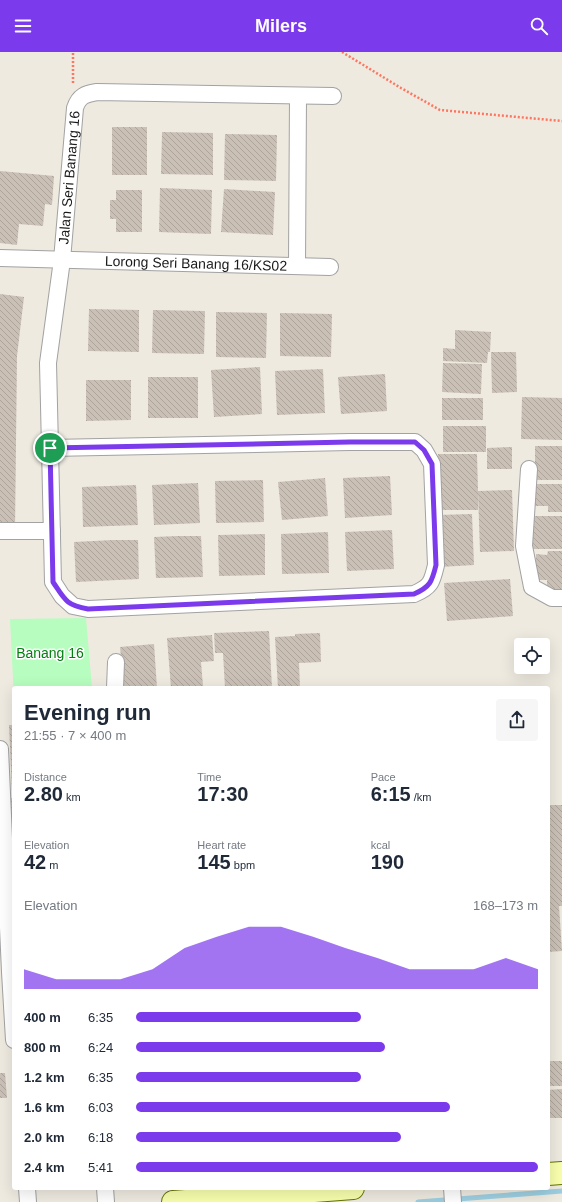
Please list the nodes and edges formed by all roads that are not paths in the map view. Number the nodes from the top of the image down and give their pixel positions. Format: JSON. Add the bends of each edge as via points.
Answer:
{"nodes":[{"id":1,"x":298,"y":96,"type":"junction"},
{"id":2,"x":333,"y":96,"type":"dead end"},
{"id":3,"x":0,"y":258,"type":"edge"},
{"id":4,"x":62,"y":260,"type":"junction"},
{"id":5,"x":297,"y":266,"type":"junction"},
{"id":6,"x":330,"y":267,"type":"dead end"},
{"id":7,"x":50,"y":448,"type":"junction"},
{"id":8,"x":528,"y":470,"type":"dead end"},
{"id":9,"x":0,"y":531,"type":"edge"},
{"id":10,"x":52,"y":531,"type":"junction"},
{"id":11,"x":562,"y":598,"type":"edge"},
{"id":12,"x":116,"y":662,"type":"dead end"},
{"id":13,"x":115,"y":686,"type":"edge"},
{"id":14,"x":0,"y":749,"type":"edge"},
{"id":15,"x":12,"y":1010,"type":"edge"},
{"id":16,"x":562,"y":1173,"type":"edge"},
{"id":17,"x":550,"y":1174,"type":"edge"},
{"id":18,"x":27,"y":1190,"type":"edge"},
{"id":19,"x":105,"y":1190,"type":"edge"},
{"id":20,"x":295,"y":1190,"type":"edge"},
{"id":21,"x":243,"y":1192,"type":"edge"},
{"id":22,"x":28,"y":1202,"type":"edge"},
{"id":23,"x":106,"y":1202,"type":"edge"},
{"id":24,"x":173,"y":1202,"type":"edge"}],
"edges":[{"from":1,"to":2,"type":"street"},
{"from":1,"to":4,"type":"street","name":"Jalan Seri Banang 16","via":[[97,92],[82,96],[77,101],[76,108]]},
{"from":1,"to":5,"type":"street"},
{"from":3,"to":4,"type":"street","name":"Lorong Seri Banang 16/KS02"},
{"from":4,"to":5,"type":"street","name":"Lorong Seri Banang 16/KS02"},
{"from":4,"to":7,"type":"street","name":"Jalan Seri Banang 16","via":[[48,363]]},
{"from":5,"to":6,"type":"street","name":"Lorong Seri Banang 16/KS02"},
{"from":7,"to":10,"type":"street","name":"Jalan Seri Banang 16"},
{"from":7,"to":10,"type":"street","name":"Jalan Seri Banang 16","via":[[415,442],[424,450],[432,464],[436,565],[432,581],[425,589],[414,594],[88,609],[73,606],[62,596],[53,582]]},
{"from":8,"to":11,"type":"street","via":[[524,546],[532,587],[552,598]]},
{"from":9,"to":10,"type":"street"},
{"from":12,"to":13,"type":"street"},
{"from":14,"to":15,"type":"street"},
{"from":16,"to":17,"type":"main road"},
{"from":18,"to":22,"type":"street"},
{"from":19,"to":23,"type":"street"},
{"from":20,"to":21,"type":"main road"},
{"from":21,"to":24,"type":"main road"}]}
